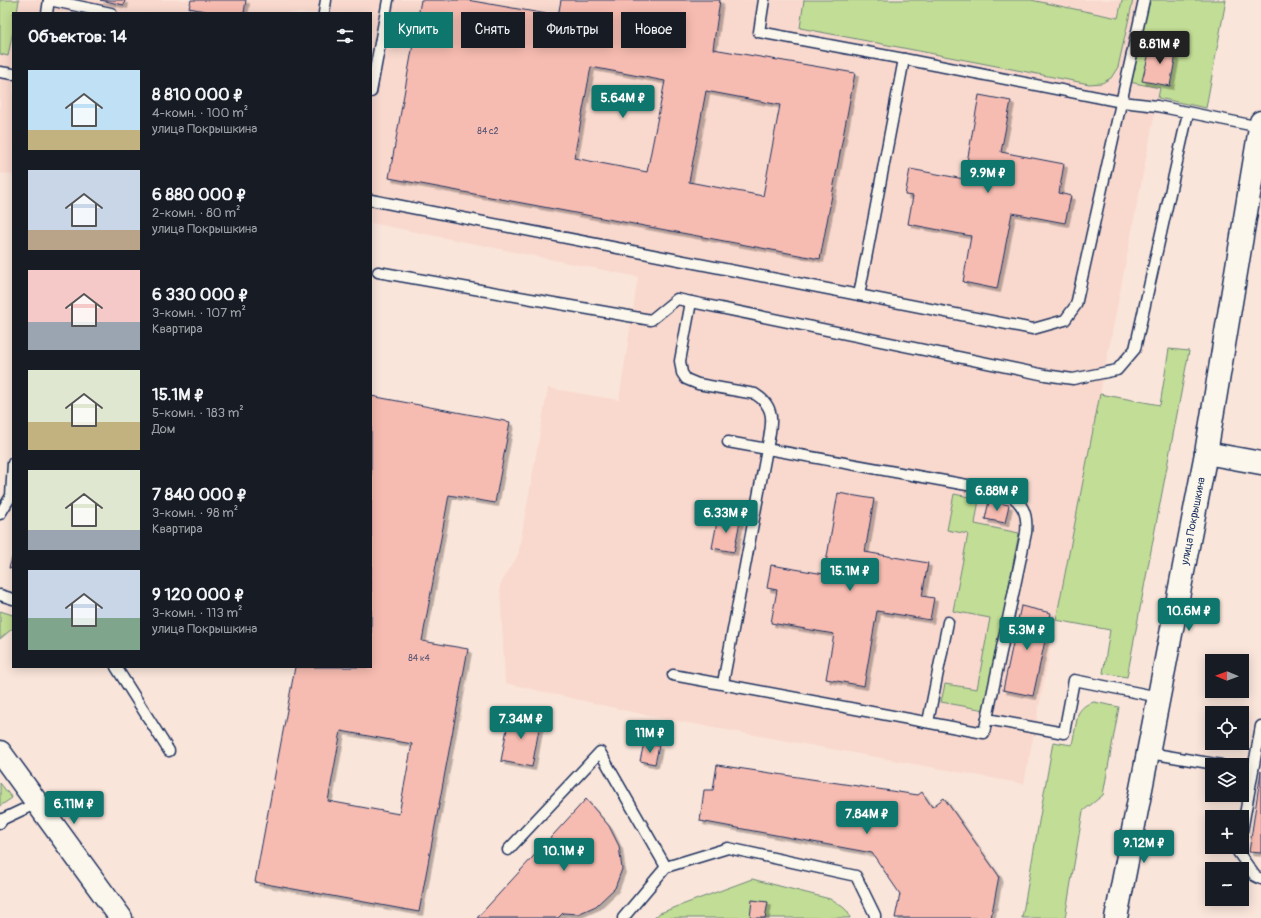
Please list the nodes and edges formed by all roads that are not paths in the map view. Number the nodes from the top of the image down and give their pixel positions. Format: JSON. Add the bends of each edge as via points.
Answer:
{"nodes":[{"id":1,"x":49,"y":0,"type":"edge"},
{"id":2,"x":326,"y":0,"type":"edge"},
{"id":3,"x":388,"y":0,"type":"edge"},
{"id":4,"x":764,"y":0,"type":"edge"},
{"id":5,"x":1144,"y":0,"type":"edge"},
{"id":6,"x":47,"y":12,"type":"edge"},
{"id":7,"x":107,"y":12,"type":"edge"},
{"id":8,"x":324,"y":12,"type":"edge"},
{"id":9,"x":904,"y":59,"type":"junction"},
{"id":10,"x":0,"y":72,"type":"edge"},
{"id":11,"x":12,"y":74,"type":"edge"},
{"id":12,"x":372,"y":87,"type":"edge"},
{"id":13,"x":1122,"y":102,"type":"junction"},
{"id":14,"x":1188,"y":113,"type":"junction"},
{"id":15,"x":1260,"y":124,"type":"edge"},
{"id":16,"x":372,"y":200,"type":"edge"},
{"id":17,"x":378,"y":272,"type":"dead end"},
{"id":18,"x":859,"y":295,"type":"junction"},
{"id":19,"x":691,"y":302,"type":"junction"},
{"id":20,"x":728,"y":442,"type":"dead end"},
{"id":21,"x":767,"y":449,"type":"junction"},
{"id":22,"x":1206,"y":452,"type":"junction"},
{"id":23,"x":1261,"y":463,"type":"edge"},
{"id":24,"x":12,"y":480,"type":"edge"},
{"id":25,"x":0,"y":514,"type":"edge"},
{"id":26,"x":0,"y":595,"type":"edge"},
{"id":27,"x":12,"y":599,"type":"edge"},
{"id":28,"x":948,"y":622,"type":"dead end"},
{"id":29,"x":117,"y":668,"type":"edge"},
{"id":30,"x":673,"y":675,"type":"dead end"},
{"id":31,"x":723,"y":683,"type":"junction"},
{"id":32,"x":1160,"y":697,"type":"junction"},
{"id":33,"x":987,"y":719,"type":"junction"},
{"id":34,"x":928,"y":722,"type":"junction"},
{"id":35,"x":1261,"y":726,"type":"edge"},
{"id":36,"x":169,"y":751,"type":"dead end"},
{"id":37,"x":0,"y":752,"type":"edge"},
{"id":38,"x":1149,"y":753,"type":"junction"},
{"id":39,"x":1205,"y":762,"type":"edge"},
{"id":40,"x":1249,"y":770,"type":"edge"},
{"id":41,"x":1253,"y":771,"type":"junction"},
{"id":42,"x":37,"y":803,"type":"junction"},
{"id":43,"x":1246,"y":810,"type":"edge"},
{"id":44,"x":1,"y":820,"type":"edge"},
{"id":45,"x":508,"y":850,"type":"dead end"},
{"id":46,"x":1239,"y":854,"type":"edge"},
{"id":47,"x":666,"y":866,"type":"junction"},
{"id":48,"x":1261,"y":879,"type":"edge"},
{"id":49,"x":121,"y":918,"type":"edge"},
{"id":50,"x":623,"y":918,"type":"edge"},
{"id":51,"x":875,"y":918,"type":"edge"},
{"id":52,"x":1116,"y":918,"type":"edge"}],
"edges":[{"from":1,"to":6,"type":"lane"},
{"from":1,"to":7,"type":"lane"},
{"from":2,"to":8,"type":"lane"},
{"from":3,"to":12,"type":"lane"},
{"from":4,"to":9,"type":"lane","via":[[759,32]]},
{"from":5,"to":13,"type":"lane"},
{"from":9,"to":13,"type":"lane"},
{"from":9,"to":18,"type":"lane"},
{"from":10,"to":11,"type":"lane"},
{"from":13,"to":14,"type":"lane"},
{"from":13,"to":18,"type":"lane","via":[[1076,305],[1065,320],[1033,329]]},
{"from":14,"to":15,"type":"lane"},
{"from":14,"to":19,"type":"lane","via":[[1135,349],[1117,370],[1073,379],[1066,378]]},
{"from":15,"to":22,"type":"main road","name":"улица Покрышкина"},
{"from":16,"to":18,"type":"lane"},
{"from":17,"to":19,"type":"lane","via":[[651,320],[677,299]]},
{"from":19,"to":21,"type":"lane","via":[[680,360],[682,373],[692,382],[755,394],[762,398],[771,414]]},
{"from":20,"to":21,"type":"lane"},
{"from":21,"to":31,"type":"lane"},
{"from":21,"to":33,"type":"lane","via":[[1006,492],[1021,505],[1026,513],[1026,533]]},
{"from":22,"to":23,"type":"main road"},
{"from":22,"to":32,"type":"main road","name":"улица Покрышкина"},
{"from":24,"to":25,"type":"lane","via":[[11,496]]},
{"from":26,"to":27,"type":"lane"},
{"from":28,"to":34,"type":"lane"},
{"from":29,"to":36,"type":"lane"},
{"from":30,"to":31,"type":"lane"},
{"from":31,"to":34,"type":"lane"},
{"from":32,"to":33,"type":"lane","via":[[1074,680],[1064,734]]},
{"from":32,"to":38,"type":"main road","name":"улица Покрышкина"},
{"from":33,"to":34,"type":"lane","via":[[984,732]]},
{"from":35,"to":41,"type":"lane"},
{"from":37,"to":42,"type":"main road"},
{"from":38,"to":39,"type":"lane"},
{"from":38,"to":52,"type":"main road","name":"улица Покрышкина"},
{"from":40,"to":41,"type":"lane"},
{"from":41,"to":43,"type":"lane"},
{"from":42,"to":44,"type":"lane"},
{"from":42,"to":49,"type":"main road"},
{"from":45,"to":47,"type":"lane","via":[[600,752]]},
{"from":46,"to":48,"type":"lane","via":[[1255,876]]},
{"from":47,"to":50,"type":"lane"},
{"from":47,"to":51,"type":"lane","via":[[728,848],[856,876],[876,915]]}]}
